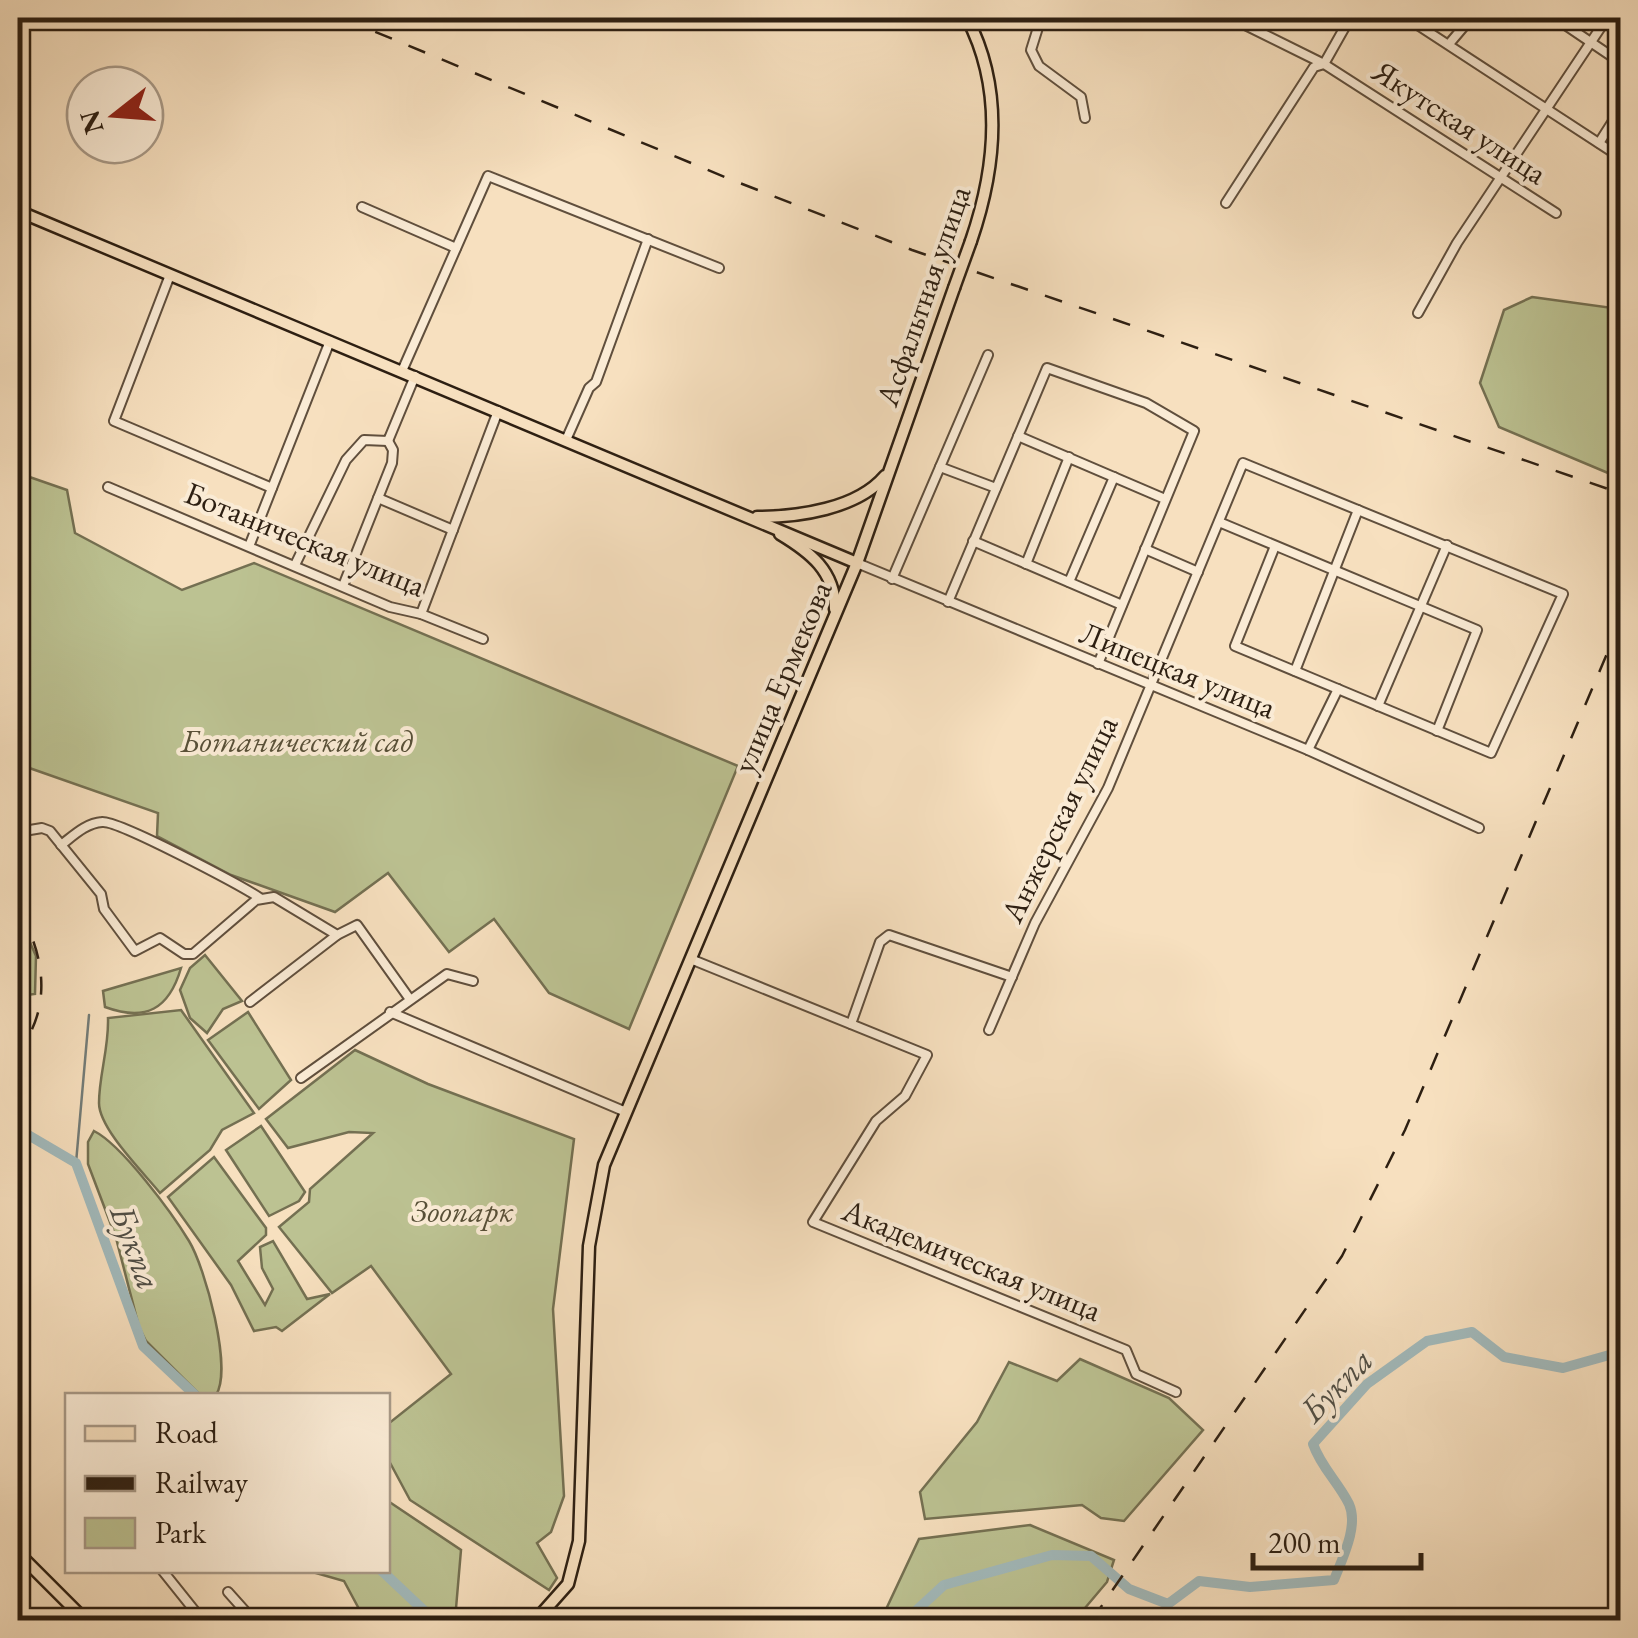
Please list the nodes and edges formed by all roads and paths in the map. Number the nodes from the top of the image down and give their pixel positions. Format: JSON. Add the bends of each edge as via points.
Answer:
{"nodes":[{"id":1,"x":968,"y":18,"type":"edge"},
{"id":2,"x":1041,"y":18,"type":"edge"},
{"id":3,"x":1231,"y":18,"type":"edge"},
{"id":4,"x":1350,"y":18,"type":"edge"},
{"id":5,"x":1407,"y":18,"type":"edge"},
{"id":6,"x":1471,"y":18,"type":"edge"},
{"id":7,"x":1554,"y":18,"type":"edge"},
{"id":8,"x":1607,"y":18,"type":"edge"},
{"id":9,"x":1590,"y":42,"type":"junction"},
{"id":10,"x":1449,"y":44,"type":"junction"},
{"id":11,"x":1620,"y":62,"type":"edge"},
{"id":12,"x":1324,"y":64,"type":"junction"},
{"id":13,"x":1547,"y":110,"type":"junction"},
{"id":14,"x":1620,"y":110,"type":"edge"},
{"id":15,"x":1085,"y":118,"type":"dead end"},
{"id":16,"x":1599,"y":143,"type":"junction"},
{"id":17,"x":1620,"y":157,"type":"edge"},
{"id":18,"x":1501,"y":177,"type":"junction"},
{"id":19,"x":1226,"y":203,"type":"dead end"},
{"id":20,"x":362,"y":207,"type":"dead end"},
{"id":21,"x":18,"y":211,"type":"edge"},
{"id":22,"x":1556,"y":213,"type":"dead end"},
{"id":23,"x":648,"y":239,"type":"junction"},
{"id":24,"x":456,"y":248,"type":"junction"},
{"id":25,"x":719,"y":268,"type":"dead end"},
{"id":26,"x":170,"y":275,"type":"junction"},
{"id":27,"x":1418,"y":314,"type":"dead end"},
{"id":28,"x":330,"y":341,"type":"junction"},
{"id":29,"x":988,"y":355,"type":"dead end"},
{"id":30,"x":402,"y":371,"type":"junction"},
{"id":31,"x":415,"y":376,"type":"junction"},
{"id":32,"x":498,"y":411,"type":"junction"},
{"id":33,"x":1018,"y":436,"type":"junction"},
{"id":34,"x":566,"y":440,"type":"junction"},
{"id":35,"x":388,"y":441,"type":"junction"},
{"id":36,"x":1069,"y":457,"type":"junction"},
{"id":37,"x":940,"y":467,"type":"junction"},
{"id":38,"x":889,"y":471,"type":"junction"},
{"id":39,"x":1114,"y":477,"type":"junction"},
{"id":40,"x":108,"y":486,"type":"dead end"},
{"id":41,"x":272,"y":488,"type":"junction"},
{"id":42,"x":996,"y":488,"type":"junction"},
{"id":43,"x":378,"y":498,"type":"junction"},
{"id":44,"x":1166,"y":499,"type":"junction"},
{"id":45,"x":1358,"y":510,"type":"junction"},
{"id":46,"x":748,"y":517,"type":"junction"},
{"id":47,"x":1219,"y":522,"type":"junction"},
{"id":48,"x":454,"y":530,"type":"junction"},
{"id":49,"x":973,"y":541,"type":"junction"},
{"id":50,"x":250,"y":544,"type":"junction"},
{"id":51,"x":1447,"y":545,"type":"junction"},
{"id":52,"x":1275,"y":546,"type":"junction"},
{"id":53,"x":1144,"y":549,"type":"junction"},
{"id":54,"x":857,"y":562,"type":"junction"},
{"id":55,"x":1026,"y":564,"type":"junction"},
{"id":56,"x":295,"y":565,"type":"junction"},
{"id":57,"x":1336,"y":571,"type":"junction"},
{"id":58,"x":1198,"y":572,"type":"junction"},
{"id":59,"x":892,"y":578,"type":"junction"},
{"id":60,"x":1069,"y":582,"type":"junction"},
{"id":61,"x":343,"y":586,"type":"junction"},
{"id":62,"x":948,"y":602,"type":"junction"},
{"id":63,"x":1122,"y":604,"type":"junction"},
{"id":64,"x":1421,"y":606,"type":"junction"},
{"id":65,"x":421,"y":614,"type":"junction"},
{"id":66,"x":835,"y":614,"type":"junction"},
{"id":67,"x":483,"y":639,"type":"dead end"},
{"id":68,"x":1098,"y":664,"type":"junction"},
{"id":69,"x":1295,"y":671,"type":"junction"},
{"id":70,"x":1149,"y":684,"type":"junction"},
{"id":71,"x":1338,"y":689,"type":"junction"},
{"id":72,"x":1378,"y":706,"type":"junction"},
{"id":73,"x":1437,"y":731,"type":"junction"},
{"id":74,"x":1308,"y":750,"type":"junction"},
{"id":75,"x":1478,"y":828,"type":"dead end"},
{"id":76,"x":18,"y":832,"type":"edge"},
{"id":77,"x":61,"y":845,"type":"junction"},
{"id":78,"x":260,"y":898,"type":"junction"},
{"id":79,"x":338,"y":935,"type":"junction"},
{"id":80,"x":693,"y":960,"type":"junction"},
{"id":81,"x":1012,"y":977,"type":"junction"},
{"id":82,"x":473,"y":981,"type":"dead end"},
{"id":83,"x":409,"y":998,"type":"junction"},
{"id":84,"x":250,"y":1002,"type":"dead end"},
{"id":85,"x":390,"y":1012,"type":"junction"},
{"id":86,"x":851,"y":1024,"type":"junction"},
{"id":87,"x":990,"y":1030,"type":"dead end"},
{"id":88,"x":301,"y":1078,"type":"dead end"},
{"id":89,"x":626,"y":1112,"type":"junction"},
{"id":90,"x":1176,"y":1392,"type":"dead end"},
{"id":91,"x":18,"y":1553,"type":"edge"},
{"id":92,"x":164,"y":1573,"type":"edge"},
{"id":93,"x":228,"y":1592,"type":"dead end"},
{"id":94,"x":538,"y":1619,"type":"edge"},
{"id":95,"x":85,"y":1620,"type":"edge"},
{"id":96,"x":202,"y":1620,"type":"edge"},
{"id":97,"x":253,"y":1620,"type":"edge"}],
"edges":[{"from":1,"to":38,"type":"main road","name":"Асфальтная улица","bridge":true,"via":[[990,89],[994,137],[987,189]]},
{"from":2,"to":15,"type":"street","via":[[1030,50],[1039,66],[1081,98]]},
{"from":3,"to":12,"type":"street","name":"Якутская улица"},
{"from":4,"to":12,"type":"street"},
{"from":5,"to":10,"type":"street"},
{"from":6,"to":10,"type":"street"},
{"from":7,"to":9,"type":"street"},
{"from":8,"to":9,"type":"street"},
{"from":9,"to":11,"type":"street"},
{"from":9,"to":13,"type":"street"},
{"from":10,"to":13,"type":"street"},
{"from":12,"to":18,"type":"street","name":"Якутская улица"},
{"from":12,"to":19,"type":"street","via":[[1314,67]]},
{"from":13,"to":16,"type":"street"},
{"from":13,"to":18,"type":"street"},
{"from":14,"to":16,"type":"street"},
{"from":16,"to":17,"type":"street"},
{"from":18,"to":22,"type":"street","name":"Якутская улица"},
{"from":18,"to":27,"type":"street"},
{"from":20,"to":24,"type":"street"},
{"from":21,"to":26,"type":"main road","name":"улица Ермекова"},
{"from":23,"to":24,"type":"street","via":[[491,176]]},
{"from":23,"to":25,"type":"street"},
{"from":23,"to":34,"type":"street","via":[[596,382]]},
{"from":24,"to":30,"type":"street"},
{"from":26,"to":28,"type":"main road","name":"улица Ермекова"},
{"from":26,"to":41,"type":"street","via":[[114,421]]},
{"from":28,"to":30,"type":"main road","name":"улица Ермекова"},
{"from":28,"to":41,"type":"street"},
{"from":29,"to":37,"type":"street"},
{"from":30,"to":31,"type":"main road","name":"улица Ермекова"},
{"from":31,"to":32,"type":"main road","name":"улица Ермекова"},
{"from":31,"to":35,"type":"street"},
{"from":32,"to":34,"type":"main road","name":"улица Ермекова"},
{"from":32,"to":48,"type":"street"},
{"from":33,"to":36,"type":"street"},
{"from":33,"to":42,"type":"street"},
{"from":33,"to":44,"type":"street","via":[[1046,368],[1146,403],[1194,431]]},
{"from":34,"to":46,"type":"main road","name":"улица Ермекова"},
{"from":35,"to":43,"type":"street","via":[[392,462]]},
{"from":35,"to":56,"type":"street","via":[[364,440],[346,460]]},
{"from":36,"to":39,"type":"street"},
{"from":36,"to":55,"type":"street"},
{"from":37,"to":42,"type":"street"},
{"from":37,"to":59,"type":"street"},
{"from":38,"to":46,"type":"main road","via":[[845,501],[794,516]]},
{"from":38,"to":54,"type":"main road","name":"Асфальтная улица"},
{"from":39,"to":44,"type":"street"},
{"from":39,"to":60,"type":"street"},
{"from":40,"to":50,"type":"street","name":"Ботаническая улица"},
{"from":41,"to":50,"type":"street"},
{"from":42,"to":49,"type":"street"},
{"from":43,"to":48,"type":"street"},
{"from":43,"to":61,"type":"street"},
{"from":44,"to":53,"type":"street"},
{"from":45,"to":47,"type":"street","name":"Анжерская улица","via":[[1243,464]]},
{"from":45,"to":51,"type":"street"},
{"from":45,"to":57,"type":"street"},
{"from":46,"to":54,"type":"main road","name":"улица Ермекова"},
{"from":46,"to":66,"type":"main road","via":[[808,552],[832,584]]},
{"from":47,"to":52,"type":"street"},
{"from":47,"to":58,"type":"street","name":"Анжерская улица"},
{"from":48,"to":65,"type":"street"},
{"from":49,"to":55,"type":"street"},
{"from":49,"to":62,"type":"street"},
{"from":50,"to":56,"type":"street","name":"Ботаническая улица"},
{"from":51,"to":64,"type":"street"},
{"from":51,"to":73,"type":"street","via":[[1563,594],[1491,753]]},
{"from":52,"to":57,"type":"street"},
{"from":52,"to":69,"type":"street","via":[[1235,646]]},
{"from":53,"to":58,"type":"street"},
{"from":53,"to":63,"type":"street"},
{"from":54,"to":59,"type":"street","name":"Липецкая улица"},
{"from":54,"to":66,"type":"main road","name":"улица Ермекова"},
{"from":55,"to":60,"type":"street"},
{"from":56,"to":61,"type":"street","name":"Ботаническая улица"},
{"from":57,"to":64,"type":"street"},
{"from":57,"to":69,"type":"street"},
{"from":58,"to":70,"type":"street","name":"Анжерская улица"},
{"from":59,"to":62,"type":"street","name":"Липецкая улица"},
{"from":60,"to":63,"type":"street"},
{"from":61,"to":65,"type":"street","name":"Ботаническая улица"},
{"from":62,"to":68,"type":"street","name":"Липецкая улица"},
{"from":63,"to":68,"type":"street"},
{"from":64,"to":72,"type":"street"},
{"from":64,"to":73,"type":"street","via":[[1478,631]]},
{"from":65,"to":67,"type":"street","name":"Ботаническая улица"},
{"from":66,"to":80,"type":"main road","name":"улица Ермекова"},
{"from":68,"to":70,"type":"street","name":"Липецкая улица"},
{"from":69,"to":71,"type":"street"},
{"from":70,"to":74,"type":"street","name":"Липецкая улица"},
{"from":70,"to":81,"type":"street","name":"Анжерская улица","via":[[1101,803]]},
{"from":71,"to":72,"type":"street"},
{"from":71,"to":74,"type":"street"},
{"from":72,"to":73,"type":"street"},
{"from":74,"to":75,"type":"street","name":"Липецкая улица"},
{"from":76,"to":77,"type":"street","via":[[46,829]]},
{"from":77,"to":78,"type":"street","via":[[86,827],[110,822]]},
{"from":77,"to":78,"type":"street","via":[[135,951],[160,938],[193,954]]},
{"from":78,"to":79,"type":"street","via":[[294,906]]},
{"from":79,"to":83,"type":"street","via":[[358,925]]},
{"from":79,"to":84,"type":"street"},
{"from":80,"to":86,"type":"street"},
{"from":80,"to":89,"type":"main road","name":"улица Ермекова"},
{"from":81,"to":86,"type":"street","via":[[890,935],[880,942]]},
{"from":81,"to":87,"type":"street","name":"Анжерская улица"},
{"from":82,"to":83,"type":"street","via":[[447,974]]},
{"from":83,"to":85,"type":"street"},
{"from":85,"to":88,"type":"street"},
{"from":85,"to":89,"type":"street"},
{"from":86,"to":90,"type":"street","name":"Академическая улица","via":[[927,1055],[906,1096],[876,1122],[813,1222],[1126,1350],[1136,1374]]},
{"from":89,"to":94,"type":"main road","name":"улица Ермекова","via":[[596,1190],[589,1246],[580,1542],[568,1584]]},
{"from":91,"to":95,"type":"main road"},
{"from":92,"to":96,"type":"street"},
{"from":93,"to":97,"type":"street"}]}
